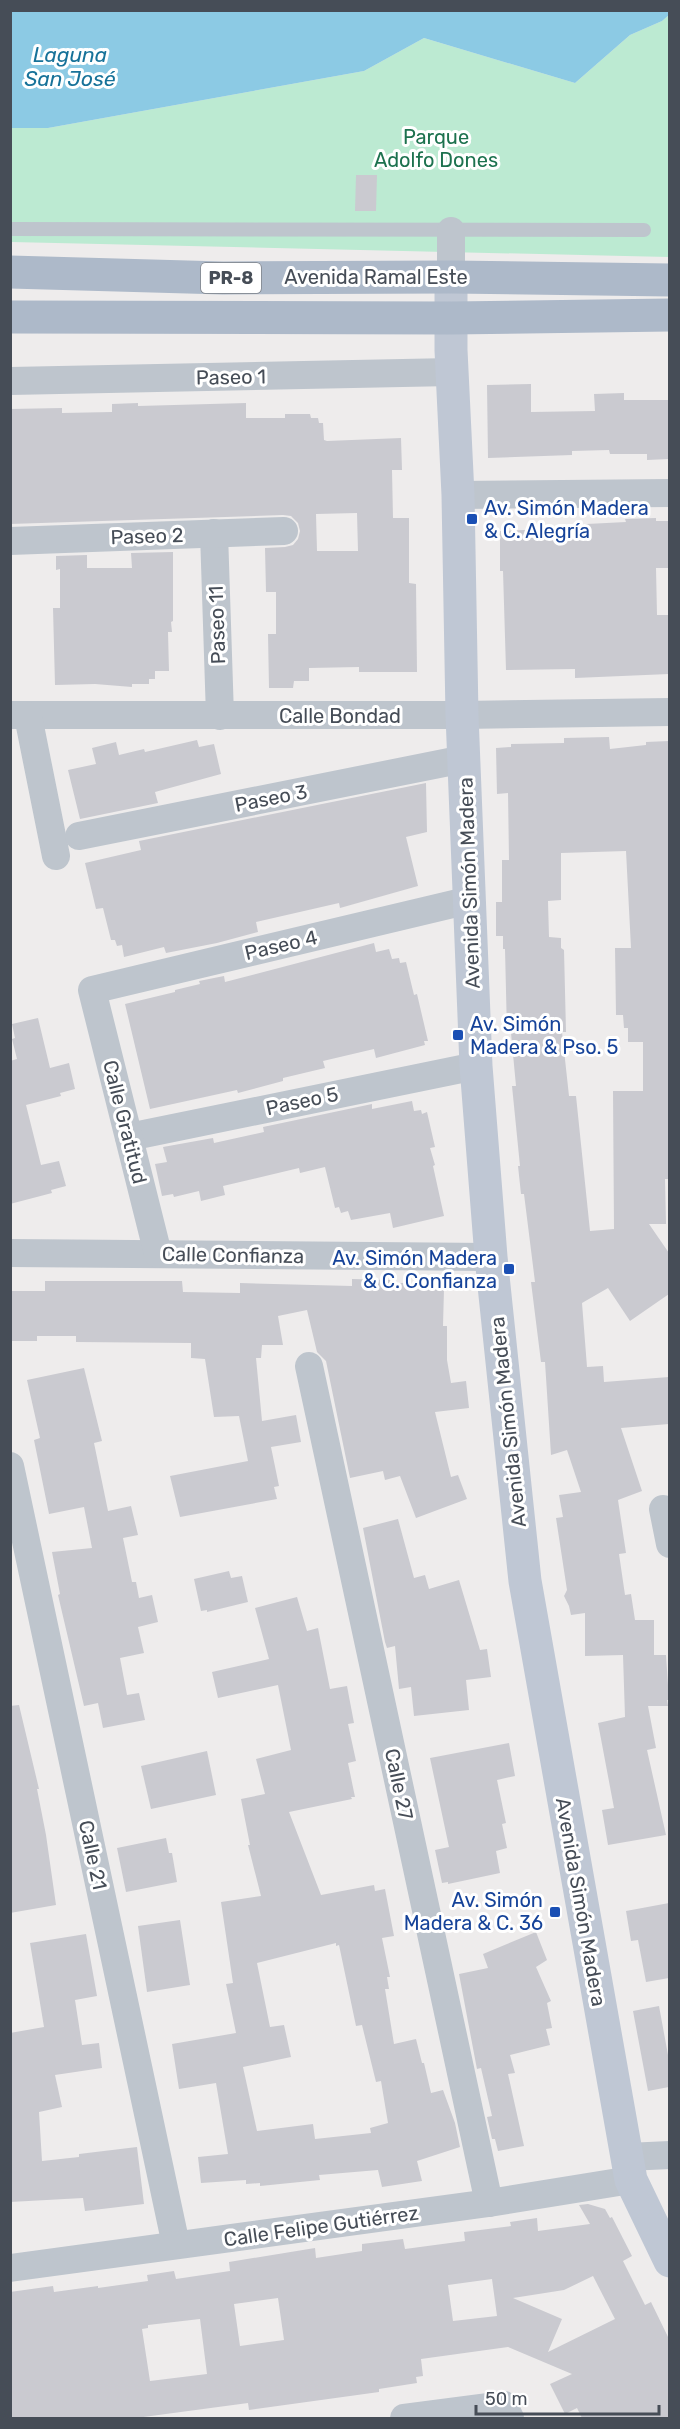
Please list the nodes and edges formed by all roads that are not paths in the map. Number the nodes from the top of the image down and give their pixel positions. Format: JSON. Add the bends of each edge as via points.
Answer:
{"nodes":[{"id":1,"x":10,"y":229,"type":"edge"},
{"id":2,"x":644,"y":230,"type":"dead end"},
{"id":3,"x":451,"y":231,"type":"junction"},
{"id":4,"x":10,"y":272,"type":"edge"},
{"id":5,"x":451,"y":277,"type":"junction"},
{"id":6,"x":669,"y":280,"type":"edge"},
{"id":7,"x":669,"y":315,"type":"edge"},
{"id":8,"x":10,"y":317,"type":"edge"},
{"id":9,"x":451,"y":318,"type":"junction"},
{"id":10,"x":452,"y":372,"type":"junction"},
{"id":11,"x":10,"y":381,"type":"edge"},
{"id":12,"x":669,"y":493,"type":"edge"},
{"id":13,"x":458,"y":495,"type":"junction"},
{"id":14,"x":284,"y":531,"type":"dead end"},
{"id":15,"x":214,"y":533,"type":"junction"},
{"id":16,"x":10,"y":541,"type":"edge"},
{"id":17,"x":669,"y":712,"type":"edge"},
{"id":18,"x":462,"y":715,"type":"junction"},
{"id":19,"x":19,"y":716,"type":"edge"},
{"id":20,"x":220,"y":716,"type":"junction"},
{"id":21,"x":464,"y":759,"type":"junction"},
{"id":22,"x":79,"y":836,"type":"dead end"},
{"id":23,"x":56,"y":856,"type":"dead end"},
{"id":24,"x":470,"y":900,"type":"junction"},
{"id":25,"x":92,"y":990,"type":"joint"},
{"id":26,"x":476,"y":1066,"type":"junction"},
{"id":27,"x":129,"y":1137,"type":"junction"},
{"id":28,"x":10,"y":1253,"type":"edge"},
{"id":29,"x":158,"y":1254,"type":"junction"},
{"id":30,"x":491,"y":1257,"type":"junction"},
{"id":31,"x":309,"y":1366,"type":"dead end"},
{"id":32,"x":10,"y":1466,"type":"edge"},
{"id":33,"x":663,"y":1509,"type":"dead end"},
{"id":34,"x":669,"y":1544,"type":"edge"},
{"id":35,"x":669,"y":2155,"type":"edge"},
{"id":36,"x":629,"y":2169,"type":"junction"},
{"id":37,"x":489,"y":2203,"type":"junction"},
{"id":38,"x":176,"y":2245,"type":"junction"},
{"id":39,"x":669,"y":2261,"type":"edge"},
{"id":40,"x":10,"y":2268,"type":"edge"},
{"id":41,"x":404,"y":2418,"type":"edge"},
{"id":42,"x":510,"y":2418,"type":"edge"}],
"edges":[{"from":1,"to":3,"type":"lane"},
{"from":2,"to":3,"type":"lane"},
{"from":3,"to":5,"type":"street"},
{"from":4,"to":5,"type":"main road","name":"Avenida Ramal Este","number":"PR-8","via":[[223,278]]},
{"from":5,"to":6,"type":"main road","name":"Avenida Ramal Este","number":"PR-8"},
{"from":5,"to":9,"type":"street","name":"Avenida Simón Madera"},
{"from":7,"to":9,"type":"main road","name":"Avenida Ramal Este","number":"PR-8"},
{"from":8,"to":9,"type":"main road","name":"Avenida Ramal Este","number":"PR-8"},
{"from":9,"to":10,"type":"street","name":"Avenida Simón Madera"},
{"from":10,"to":11,"type":"street","name":"Paseo 1"},
{"from":10,"to":13,"type":"street","name":"Avenida Simón Madera"},
{"from":12,"to":13,"type":"street"},
{"from":13,"to":18,"type":"street","name":"Avenida Simón Madera"},
{"from":14,"to":15,"type":"street","name":"Paseo 2"},
{"from":15,"to":16,"type":"street","name":"Paseo 2"},
{"from":15,"to":20,"type":"street","name":"Paseo 11"},
{"from":17,"to":18,"type":"street","name":"Calle Bondad"},
{"from":18,"to":20,"type":"street","name":"Calle Bondad"},
{"from":18,"to":21,"type":"street","name":"Avenida Simón Madera"},
{"from":19,"to":20,"type":"street","name":"Calle Bondad"},
{"from":19,"to":23,"type":"street"},
{"from":21,"to":22,"type":"street","name":"Paseo 3"},
{"from":21,"to":24,"type":"street","name":"Avenida Simón Madera"},
{"from":24,"to":25,"type":"street","name":"Paseo 4"},
{"from":24,"to":26,"type":"street","name":"Avenida Simón Madera"},
{"from":25,"to":27,"type":"street","name":"Calle Gratitud"},
{"from":26,"to":27,"type":"street","name":"Paseo 5"},
{"from":26,"to":30,"type":"street","name":"Avenida Simón Madera"},
{"from":27,"to":29,"type":"street","name":"Calle Gratitud"},
{"from":28,"to":29,"type":"street","name":"Calle Confianza"},
{"from":29,"to":30,"type":"street","name":"Calle Confianza"},
{"from":30,"to":36,"type":"street","name":"Avenida Simón Madera","via":[[525,1581]]},
{"from":31,"to":37,"type":"street","name":"Calle 27"},
{"from":32,"to":38,"type":"street","name":"Calle 21"},
{"from":33,"to":34,"type":"street"},
{"from":35,"to":36,"type":"street","name":"Calle Felipe Gutiérrez"},
{"from":36,"to":37,"type":"street","name":"Calle Felipe Gutiérrez"},
{"from":36,"to":39,"type":"street","name":"Avenida Simón Madera"},
{"from":37,"to":38,"type":"street","name":"Calle Felipe Gutiérrez"},
{"from":38,"to":40,"type":"street","name":"Calle Felipe Gutiérrez"},
{"from":41,"to":42,"type":"street","via":[[504,2405]]}]}
